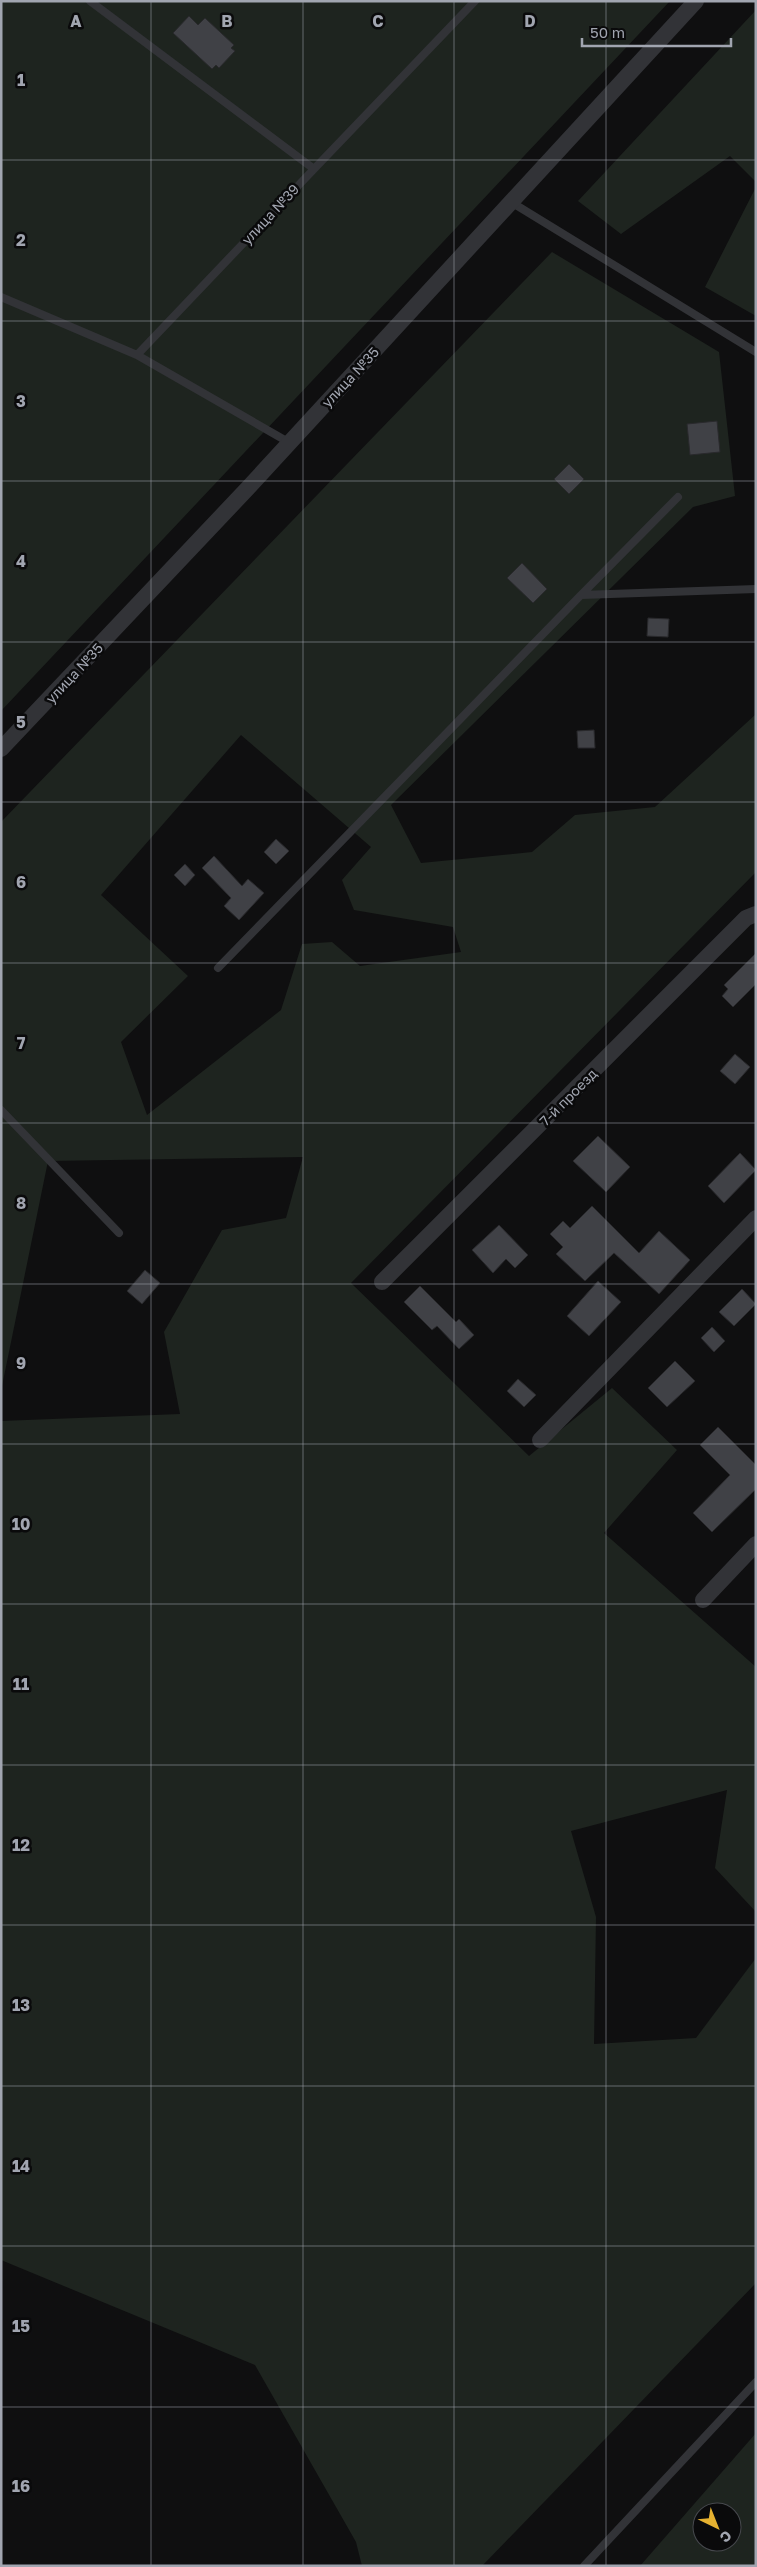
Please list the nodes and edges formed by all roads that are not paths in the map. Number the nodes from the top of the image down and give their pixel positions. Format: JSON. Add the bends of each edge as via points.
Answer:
{"nodes":[{"id":1,"x":90,"y":1,"type":"edge"},
{"id":2,"x":476,"y":1,"type":"edge"},
{"id":3,"x":696,"y":1,"type":"edge"},
{"id":4,"x":314,"y":168,"type":"junction"},
{"id":5,"x":511,"y":202,"type":"junction"},
{"id":6,"x":1,"y":296,"type":"edge"},
{"id":7,"x":756,"y":352,"type":"edge"},
{"id":8,"x":137,"y":355,"type":"junction"},
{"id":9,"x":290,"y":443,"type":"junction"},
{"id":10,"x":678,"y":497,"type":"dead end"},
{"id":11,"x":756,"y":589,"type":"edge"},
{"id":12,"x":581,"y":595,"type":"junction"},
{"id":13,"x":1,"y":749,"type":"edge"},
{"id":14,"x":756,"y":914,"type":"edge"},
{"id":15,"x":218,"y":968,"type":"dead end"},
{"id":16,"x":1,"y":1110,"type":"edge"},
{"id":17,"x":756,"y":1218,"type":"edge"},
{"id":18,"x":119,"y":1233,"type":"dead end"},
{"id":19,"x":382,"y":1282,"type":"dead end"},
{"id":20,"x":540,"y":1440,"type":"dead end"},
{"id":21,"x":756,"y":1544,"type":"edge"},
{"id":22,"x":703,"y":1600,"type":"dead end"},
{"id":23,"x":756,"y":2382,"type":"edge"},
{"id":24,"x":584,"y":2566,"type":"edge"}],
"edges":[{"from":1,"to":4,"type":"lane"},
{"from":2,"to":4,"type":"lane","name":"улица №39"},
{"from":3,"to":5,"type":"street","name":"улица №35"},
{"from":4,"to":8,"type":"lane","name":"улица №39"},
{"from":5,"to":7,"type":"lane"},
{"from":5,"to":9,"type":"street","name":"улица №35"},
{"from":6,"to":8,"type":"lane"},
{"from":8,"to":9,"type":"lane"},
{"from":9,"to":13,"type":"street","name":"улица №35"},
{"from":10,"to":12,"type":"lane"},
{"from":11,"to":12,"type":"lane"},
{"from":12,"to":15,"type":"lane"},
{"from":14,"to":19,"type":"street","name":"7-й проезд","via":[[746,918]]},
{"from":16,"to":18,"type":"lane"},
{"from":17,"to":20,"type":"street"},
{"from":21,"to":22,"type":"street"},
{"from":23,"to":24,"type":"lane"}]}
